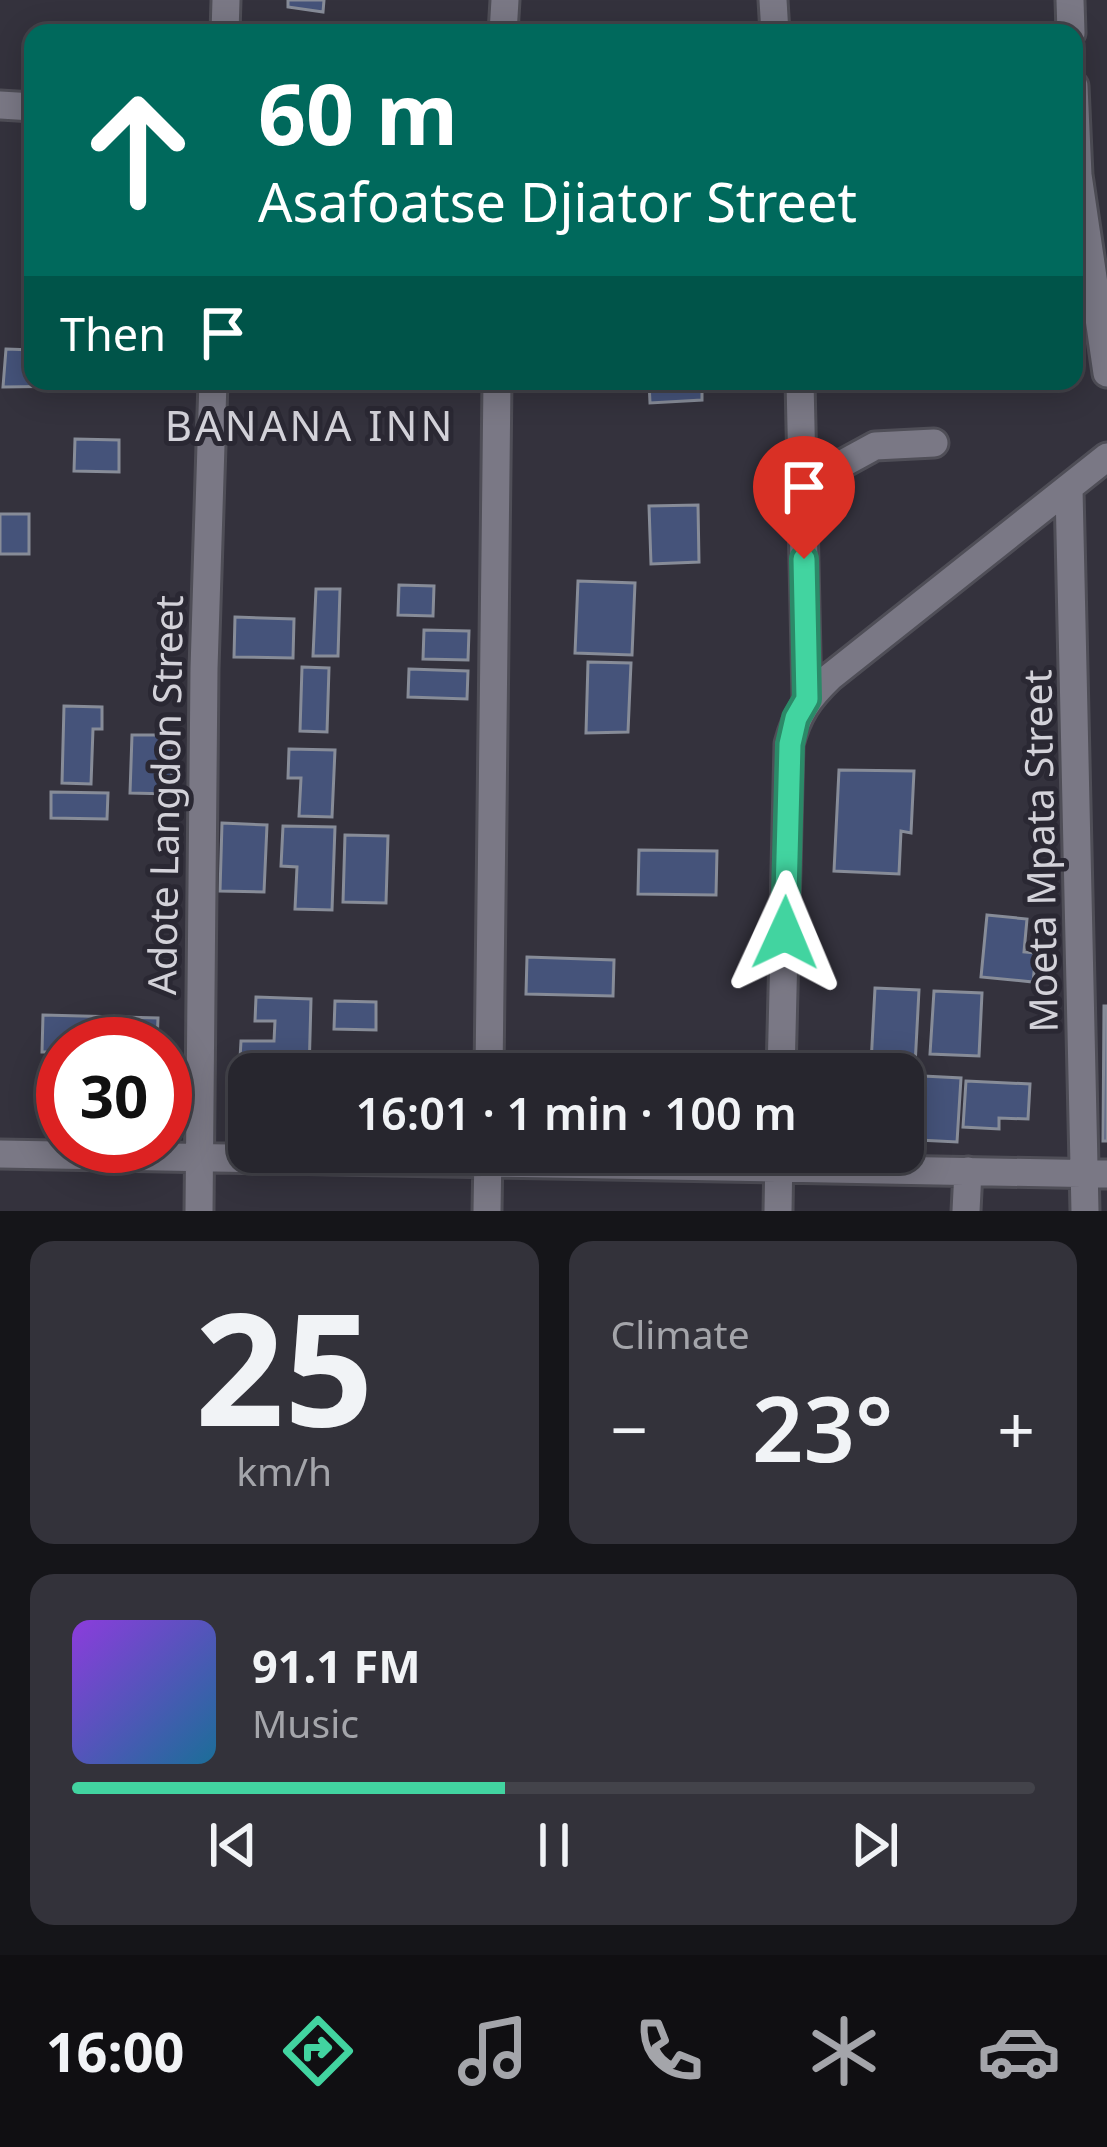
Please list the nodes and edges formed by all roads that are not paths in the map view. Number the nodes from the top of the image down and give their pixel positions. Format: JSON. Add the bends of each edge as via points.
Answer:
{"nodes":[{"id":1,"x":1083,"y":129,"type":"edge"},
{"id":2,"x":1093,"y":176,"type":"edge"},
{"id":3,"x":1107,"y":373,"type":"edge"},
{"id":4,"x":213,"y":390,"type":"edge"},
{"id":5,"x":497,"y":390,"type":"edge"},
{"id":6,"x":800,"y":390,"type":"edge"},
{"id":7,"x":934,"y":443,"type":"dead end"},
{"id":8,"x":1107,"y":457,"type":"edge"},
{"id":9,"x":802,"y":465,"type":"junction"},
{"id":10,"x":1069,"y":489,"type":"junction"},
{"id":11,"x":807,"y":699,"type":"junction"},
{"id":12,"x":489,"y":1053,"type":"edge"},
{"id":13,"x":783,"y":1053,"type":"edge"},
{"id":14,"x":0,"y":1154,"type":"edge"},
{"id":15,"x":200,"y":1157,"type":"junction"},
{"id":16,"x":228,"y":1157,"type":"edge"},
{"id":17,"x":924,"y":1168,"type":"edge"},
{"id":18,"x":968,"y":1171,"type":"junction"},
{"id":19,"x":488,"y":1173,"type":"edge"},
{"id":20,"x":779,"y":1173,"type":"edge"},
{"id":21,"x":1097,"y":1174,"type":"edge"},
{"id":22,"x":199,"y":1211,"type":"edge"},
{"id":23,"x":487,"y":1211,"type":"edge"},
{"id":24,"x":778,"y":1211,"type":"edge"},
{"id":25,"x":966,"y":1211,"type":"edge"},
{"id":26,"x":1085,"y":1211,"type":"edge"}],
"edges":[{"from":1,"to":2,"type":"street"},
{"from":2,"to":3,"type":"street"},
{"from":4,"to":15,"type":"street","name":"Adote Langdon Street"},
{"from":5,"to":12,"type":"street"},
{"from":6,"to":9,"type":"street"},
{"from":7,"to":9,"type":"street","via":[[875,446],[842,464]]},
{"from":8,"to":10,"type":"street"},
{"from":9,"to":11,"type":"street"},
{"from":10,"to":11,"type":"street"},
{"from":10,"to":21,"type":"street","name":"Moeta Mpata Street","via":[[1077,922]]},
{"from":11,"to":13,"type":"street","via":[[790,744]]},
{"from":14,"to":15,"type":"street"},
{"from":15,"to":16,"type":"street"},
{"from":15,"to":22,"type":"street","name":"Adote Langdon Street"},
{"from":17,"to":18,"type":"street"},
{"from":18,"to":21,"type":"street"},
{"from":18,"to":25,"type":"street"},
{"from":19,"to":23,"type":"street"},
{"from":20,"to":24,"type":"street"},
{"from":21,"to":26,"type":"street","name":"Moeta Mpata Street"}]}
